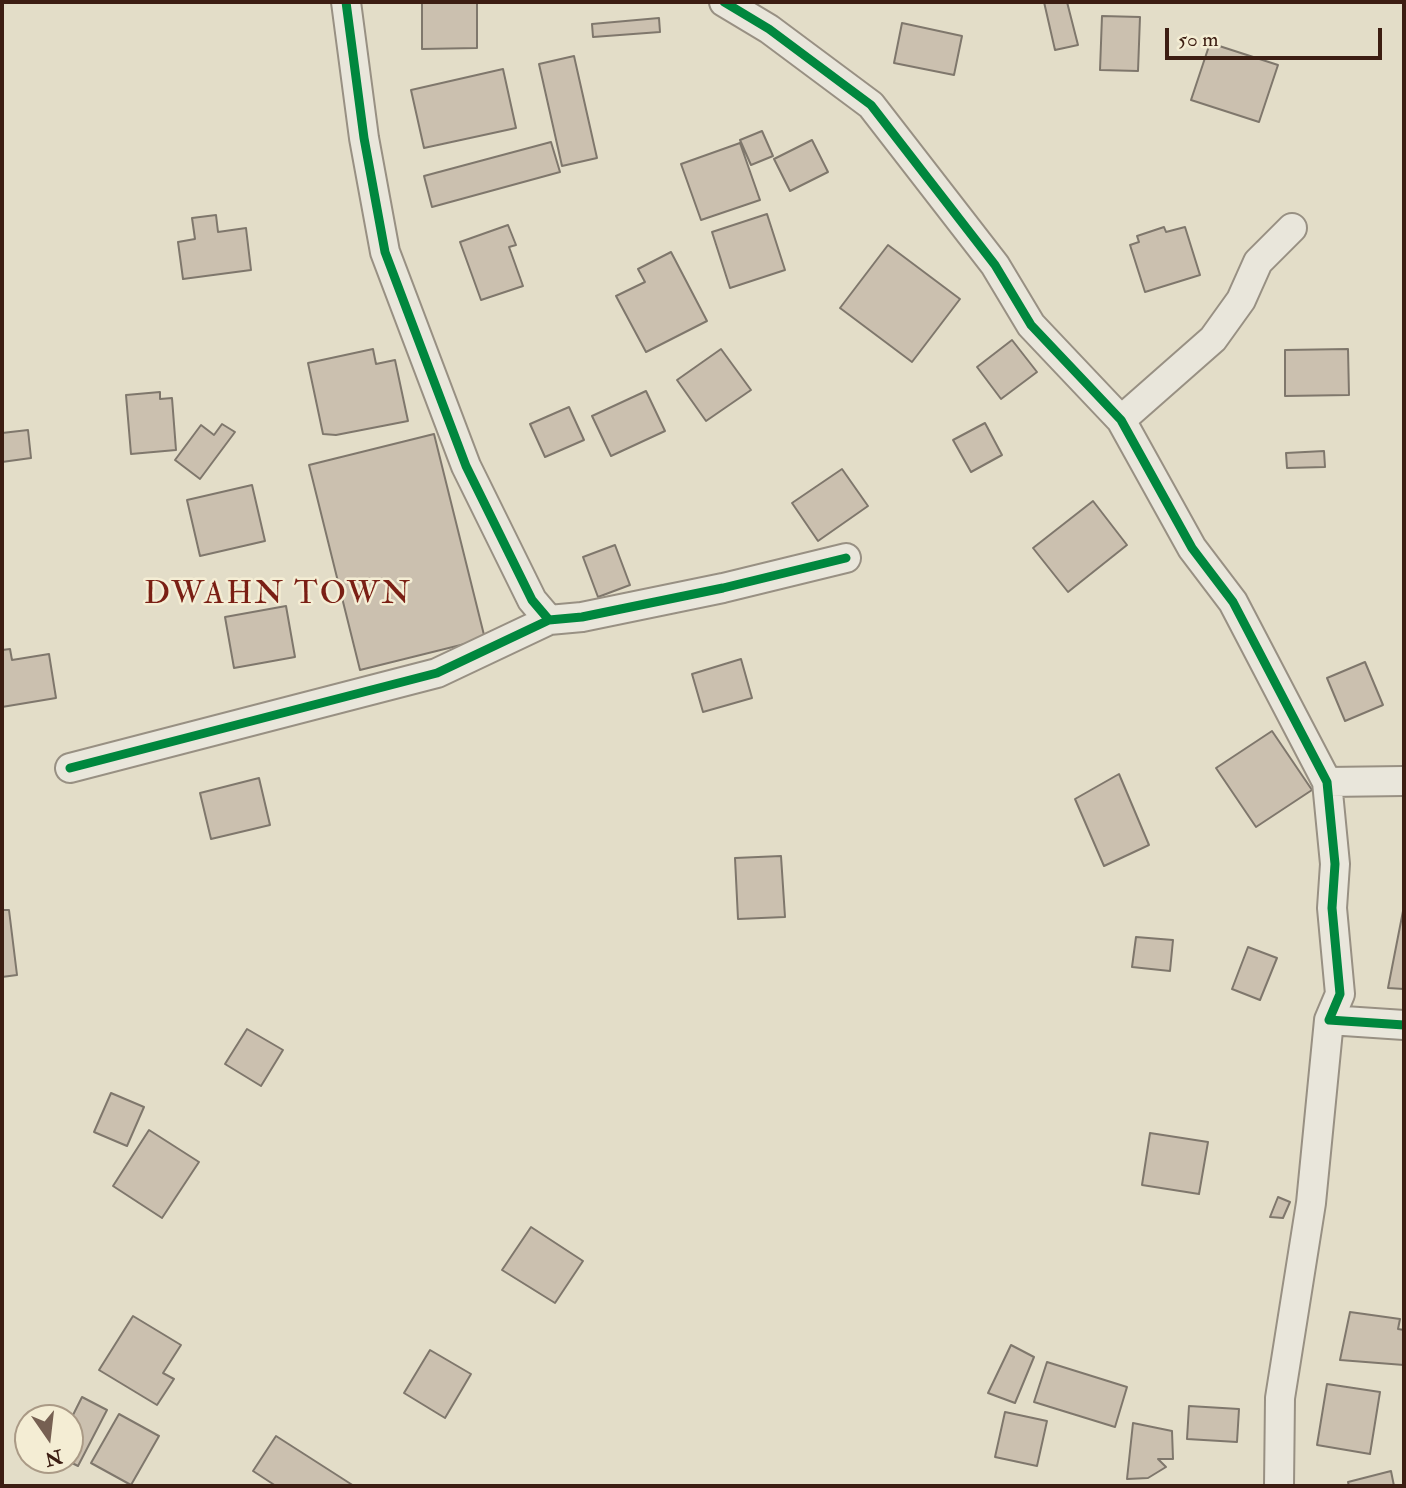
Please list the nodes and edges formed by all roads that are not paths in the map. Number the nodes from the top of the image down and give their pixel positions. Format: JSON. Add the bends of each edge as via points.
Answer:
{"nodes":[{"id":1,"x":346,"y":2,"type":"edge"},
{"id":2,"x":724,"y":2,"type":"edge"},
{"id":3,"x":1292,"y":228,"type":"dead end"},
{"id":4,"x":1121,"y":421,"type":"junction"},
{"id":5,"x":846,"y":558,"type":"dead end"},
{"id":6,"x":549,"y":620,"type":"junction"},
{"id":7,"x":70,"y":768,"type":"dead end"},
{"id":8,"x":1404,"y":781,"type":"edge"},
{"id":9,"x":1327,"y":782,"type":"junction"},
{"id":10,"x":1329,"y":1020,"type":"junction"},
{"id":11,"x":1404,"y":1025,"type":"edge"},
{"id":12,"x":1279,"y":1486,"type":"edge"}],
"edges":[{"from":1,"to":6,"type":"street","via":[[385,252],[466,466],[532,600]]},
{"from":2,"to":4,"type":"street","via":[[769,29],[871,105],[995,265],[1031,325]]},
{"from":3,"to":4,"type":"street","via":[[1258,262],[1241,300],[1213,339]]},
{"from":4,"to":9,"type":"street","via":[[1192,548],[1233,602]]},
{"from":5,"to":6,"type":"street","via":[[723,588]]},
{"from":6,"to":7,"type":"street","via":[[437,673]]},
{"from":8,"to":9,"type":"street"},
{"from":9,"to":10,"type":"street","via":[[1340,994]]},
{"from":10,"to":11,"type":"street"},
{"from":10,"to":12,"type":"street","via":[[1311,1203],[1280,1398]]}]}
